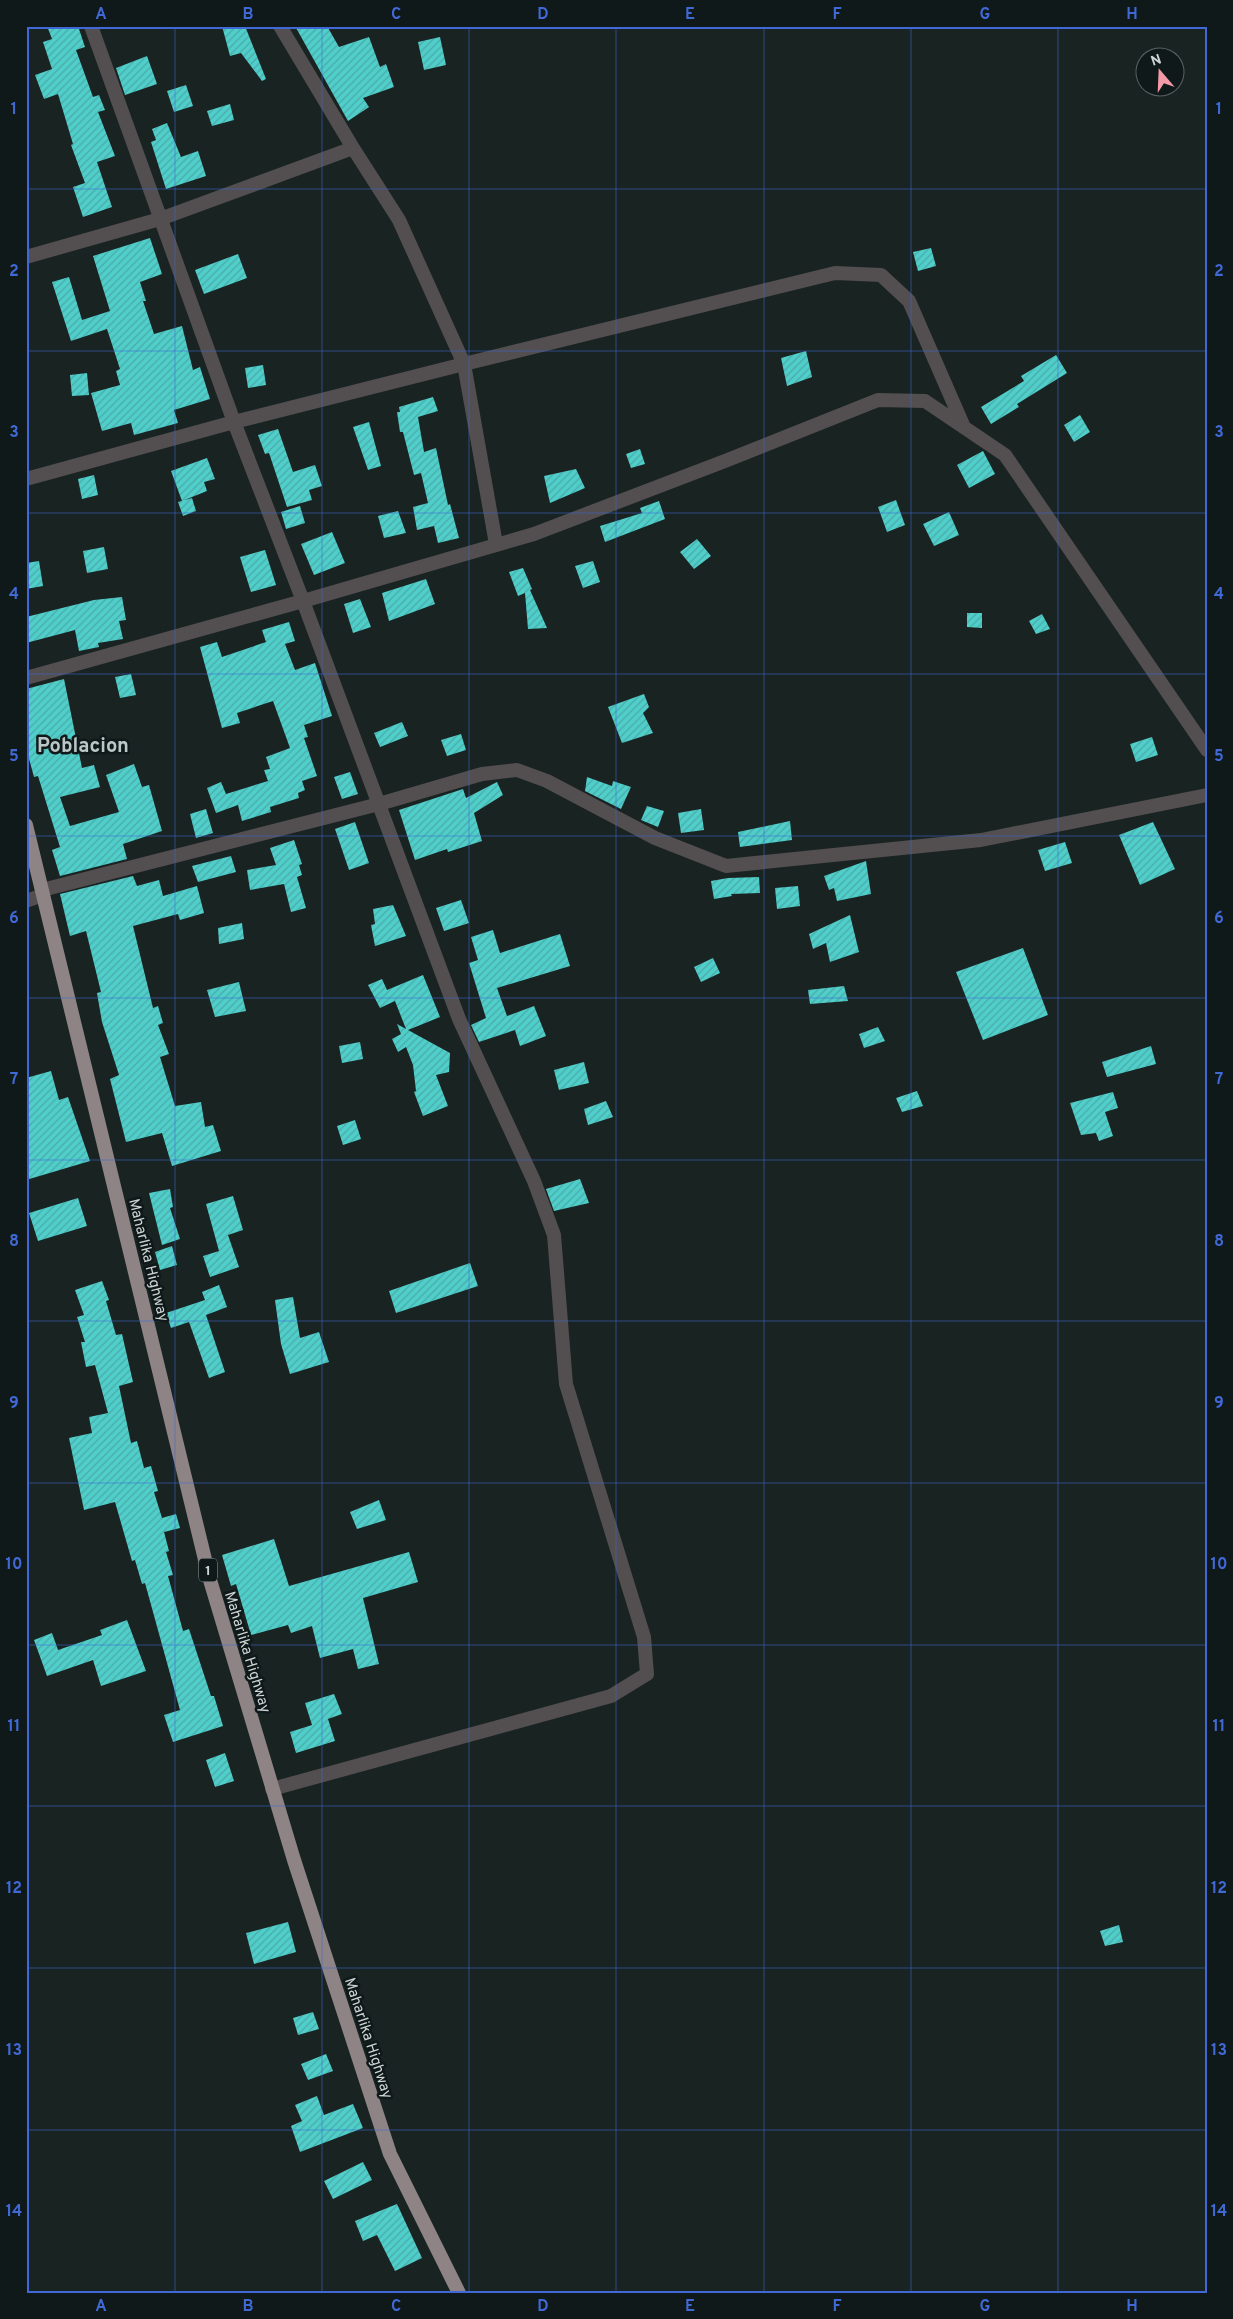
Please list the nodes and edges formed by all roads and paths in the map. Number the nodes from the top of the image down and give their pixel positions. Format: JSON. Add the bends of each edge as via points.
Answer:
{"nodes":[{"id":1,"x":91,"y":26,"type":"edge"},
{"id":2,"x":280,"y":26,"type":"edge"},
{"id":3,"x":352,"y":148,"type":"junction"},
{"id":4,"x":160,"y":219,"type":"junction"},
{"id":5,"x":26,"y":257,"type":"edge"},
{"id":6,"x":464,"y":364,"type":"junction"},
{"id":7,"x":234,"y":422,"type":"junction"},
{"id":8,"x":965,"y":427,"type":"junction"},
{"id":9,"x":26,"y":479,"type":"edge"},
{"id":10,"x":496,"y":544,"type":"junction"},
{"id":11,"x":303,"y":601,"type":"junction"},
{"id":12,"x":26,"y":678,"type":"edge"},
{"id":13,"x":1207,"y":750,"type":"edge"},
{"id":14,"x":1207,"y":795,"type":"edge"},
{"id":15,"x":379,"y":804,"type":"junction"},
{"id":16,"x":26,"y":825,"type":"edge"},
{"id":17,"x":43,"y":893,"type":"junction"},
{"id":18,"x":26,"y":901,"type":"edge"},
{"id":19,"x":272,"y":1788,"type":"junction"},
{"id":20,"x":458,"y":2293,"type":"edge"}],
"edges":[{"from":1,"to":4,"type":"street"},
{"from":2,"to":3,"type":"street"},
{"from":3,"to":4,"type":"street"},
{"from":3,"to":6,"type":"street","via":[[399,220]]},
{"from":4,"to":5,"type":"street"},
{"from":4,"to":7,"type":"street"},
{"from":6,"to":7,"type":"street"},
{"from":6,"to":8,"type":"street","via":[[835,273],[881,275],[909,300]]},
{"from":6,"to":10,"type":"street"},
{"from":7,"to":9,"type":"street"},
{"from":7,"to":11,"type":"street"},
{"from":8,"to":10,"type":"street","via":[[925,401],[878,400],[570,520]]},
{"from":8,"to":13,"type":"street","via":[[1005,455]]},
{"from":10,"to":11,"type":"street"},
{"from":11,"to":12,"type":"street"},
{"from":11,"to":15,"type":"street"},
{"from":14,"to":15,"type":"street","via":[[980,840],[726,866],[655,838],[547,781],[517,770],[482,774]]},
{"from":15,"to":17,"type":"street"},
{"from":15,"to":19,"type":"street","via":[[459,1019],[534,1181],[554,1235],[566,1384],[644,1637],[647,1674],[611,1696]]},
{"from":16,"to":17,"type":"highway","name":"Maharlika Highway","number":"1"},
{"from":17,"to":18,"type":"street"},
{"from":17,"to":19,"type":"highway","name":"Maharlika Highway","number":"1","via":[[210,1580]]},
{"from":19,"to":20,"type":"highway","name":"Maharlika Highway","number":"1","via":[[390,2154]]}]}
